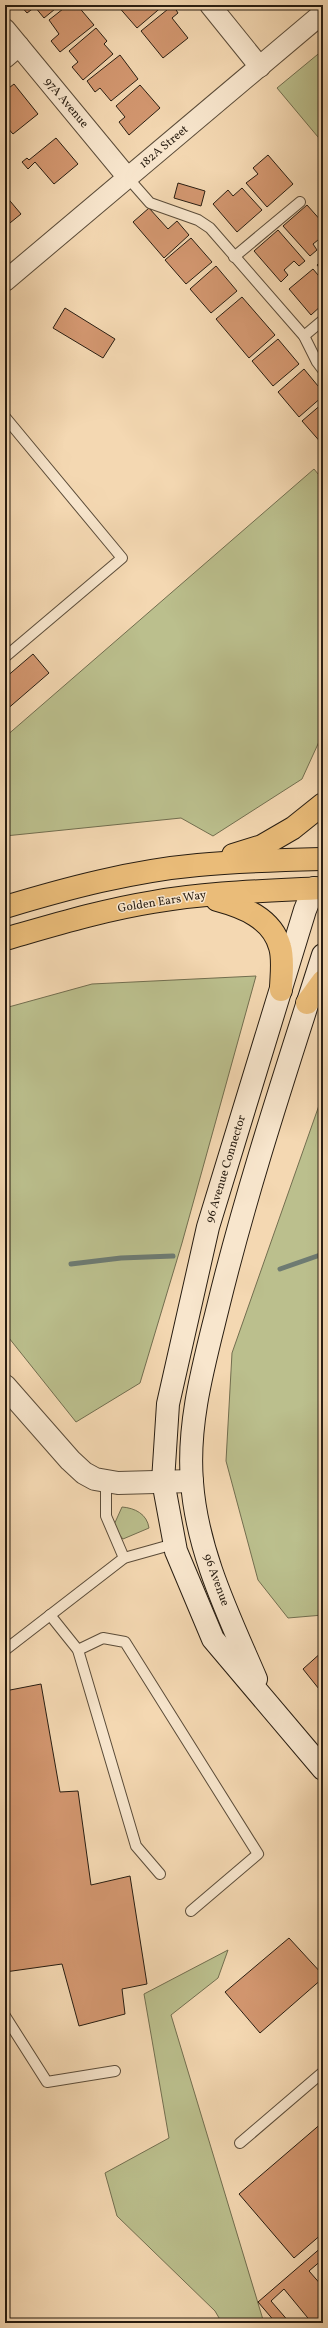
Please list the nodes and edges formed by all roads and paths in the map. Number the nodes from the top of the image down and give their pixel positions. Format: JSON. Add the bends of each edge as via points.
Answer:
{"nodes":[{"id":1,"x":210,"y":5,"type":"edge"},
{"id":2,"x":323,"y":14,"type":"edge"},
{"id":3,"x":5,"y":29,"type":"edge"},
{"id":4,"x":12,"y":52,"type":"edge"},
{"id":5,"x":260,"y":67,"type":"junction"},
{"id":6,"x":128,"y":178,"type":"junction"},
{"id":7,"x":300,"y":202,"type":"dead end"},
{"id":8,"x":234,"y":257,"type":"junction"},
{"id":9,"x":5,"y":281,"type":"edge"},
{"id":10,"x":323,"y":320,"type":"edge"},
{"id":11,"x":304,"y":336,"type":"junction"},
{"id":12,"x":323,"y":370,"type":"edge"},
{"id":13,"x":5,"y":417,"type":"edge"},
{"id":14,"x":5,"y":657,"type":"edge"},
{"id":15,"x":323,"y":804,"type":"edge"},
{"id":16,"x":323,"y":859,"type":"edge"},
{"id":17,"x":198,"y":865,"type":"junction"},
{"id":18,"x":323,"y":865,"type":"edge"},
{"id":19,"x":318,"y":888,"type":"edge"},
{"id":20,"x":200,"y":895,"type":"junction"},
{"id":21,"x":5,"y":907,"type":"edge"},
{"id":22,"x":5,"y":939,"type":"edge"},
{"id":23,"x":323,"y":955,"type":"edge"},
{"id":24,"x":323,"y":980,"type":"edge"},
{"id":25,"x":281,"y":990,"type":"junction"},
{"id":26,"x":308,"y":1003,"type":"junction"},
{"id":27,"x":5,"y":1386,"type":"edge"},
{"id":28,"x":163,"y":1481,"type":"junction"},
{"id":29,"x":192,"y":1481,"type":"junction"},
{"id":30,"x":106,"y":1482,"type":"junction"},
{"id":31,"x":174,"y":1544,"type":"junction"},
{"id":32,"x":124,"y":1558,"type":"junction"},
{"id":33,"x":50,"y":1615,"type":"junction"},
{"id":34,"x":5,"y":1650,"type":"edge"},
{"id":35,"x":78,"y":1650,"type":"junction"},
{"id":36,"x":265,"y":1701,"type":"junction"},
{"id":37,"x":323,"y":1770,"type":"edge"},
{"id":38,"x":160,"y":1874,"type":"dead end"},
{"id":39,"x":191,"y":1911,"type":"dead end"},
{"id":40,"x":5,"y":2016,"type":"edge"},
{"id":41,"x":115,"y":2071,"type":"dead end"},
{"id":42,"x":323,"y":2072,"type":"edge"},
{"id":43,"x":240,"y":2144,"type":"dead end"}],
"edges":[{"from":1,"to":5,"type":"street"},
{"from":2,"to":5,"type":"street","name":"182A Street"},
{"from":3,"to":4,"type":"street","name":"97A Avenue"},
{"from":4,"to":6,"type":"street","name":"97A Avenue"},
{"from":5,"to":6,"type":"street","name":"182A Street"},
{"from":6,"to":8,"type":"lane","via":[[150,203],[204,224]]},
{"from":6,"to":9,"type":"street","name":"182A Street"},
{"from":7,"to":8,"type":"lane"},
{"from":8,"to":11,"type":"lane"},
{"from":10,"to":11,"type":"lane"},
{"from":11,"to":12,"type":"lane","via":[[316,362]]},
{"from":13,"to":14,"type":"lane","via":[[122,558]]},
{"from":15,"to":17,"type":"main road","via":[[293,828],[262,846]]},
{"from":16,"to":17,"type":"main road"},
{"from":17,"to":21,"type":"main road","via":[[100,881]]},
{"from":18,"to":19,"type":"main road","name":"96 Avenue Connector"},
{"from":19,"to":20,"type":"main road","name":"Golden Ears Way"},
{"from":19,"to":25,"type":"main road","name":"96 Avenue Connector","via":[[305,910]]},
{"from":20,"to":22,"type":"main road","name":"Golden Ears Way","via":[[104,911]]},
{"from":20,"to":25,"type":"main road","via":[[243,907],[266,924],[281,948]]},
{"from":23,"to":26,"type":"main road"},
{"from":24,"to":26,"type":"main road"},
{"from":25,"to":28,"type":"main road","name":"96 Avenue Connector","via":[[208,1227],[168,1404]]},
{"from":26,"to":29,"type":"main road","via":[[236,1236],[200,1380],[192,1436]]},
{"from":27,"to":30,"type":"main road","via":[[70,1460],[84,1473]]},
{"from":28,"to":29,"type":"main road"},
{"from":28,"to":30,"type":"main road"},
{"from":28,"to":31,"type":"main road","name":"96 Avenue"},
{"from":29,"to":36,"type":"main road","name":"96 Avenue","via":[[204,1548],[214,1579]]},
{"from":30,"to":32,"type":"lane","via":[[106,1516]]},
{"from":31,"to":32,"type":"lane"},
{"from":31,"to":36,"type":"main road","name":"96 Avenue","via":[[213,1639]]},
{"from":32,"to":33,"type":"lane"},
{"from":33,"to":34,"type":"lane"},
{"from":33,"to":35,"type":"lane"},
{"from":35,"to":38,"type":"lane","via":[[136,1846]]},
{"from":35,"to":39,"type":"lane","via":[[103,1638],[125,1642],[258,1854]]},
{"from":36,"to":37,"type":"main road","name":"96 Avenue"},
{"from":40,"to":41,"type":"lane","via":[[47,2082]]},
{"from":42,"to":43,"type":"lane"}]}
